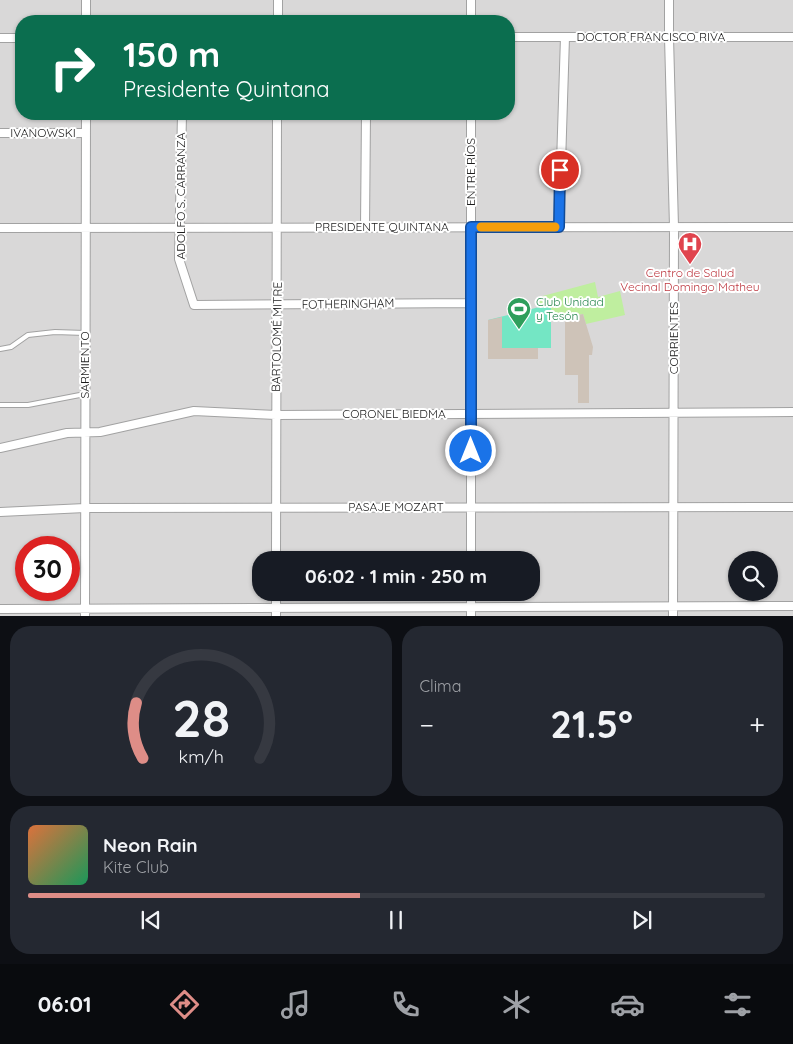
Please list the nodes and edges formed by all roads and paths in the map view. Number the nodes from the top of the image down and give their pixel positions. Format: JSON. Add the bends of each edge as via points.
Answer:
{"nodes":[{"id":1,"x":86,"y":0,"type":"edge"},
{"id":2,"x":278,"y":0,"type":"edge"},
{"id":3,"x":471,"y":0,"type":"edge"},
{"id":4,"x":669,"y":0,"type":"edge"},
{"id":5,"x":86,"y":15,"type":"edge"},
{"id":6,"x":278,"y":15,"type":"edge"},
{"id":7,"x":471,"y":15,"type":"edge"},
{"id":8,"x":515,"y":37,"type":"edge"},
{"id":9,"x":564,"y":37,"type":"junction"},
{"id":10,"x":669,"y":37,"type":"junction"},
{"id":11,"x":793,"y":37,"type":"edge"},
{"id":12,"x":0,"y":38,"type":"edge"},
{"id":13,"x":15,"y":38,"type":"edge"},
{"id":14,"x":86,"y":120,"type":"edge"},
{"id":15,"x":182,"y":120,"type":"edge"},
{"id":16,"x":278,"y":120,"type":"edge"},
{"id":17,"x":366,"y":120,"type":"edge"},
{"id":18,"x":471,"y":120,"type":"edge"},
{"id":19,"x":0,"y":133,"type":"edge"},
{"id":20,"x":86,"y":133,"type":"junction"},
{"id":21,"x":277,"y":227,"type":"junction"},
{"id":22,"x":364,"y":227,"type":"junction"},
{"id":23,"x":471,"y":227,"type":"junction"},
{"id":24,"x":559,"y":227,"type":"junction"},
{"id":25,"x":674,"y":227,"type":"junction"},
{"id":26,"x":793,"y":227,"type":"edge"},
{"id":27,"x":0,"y":228,"type":"edge"},
{"id":28,"x":86,"y":228,"type":"junction"},
{"id":29,"x":180,"y":228,"type":"junction"},
{"id":30,"x":471,"y":303,"type":"junction"},
{"id":31,"x":194,"y":305,"type":"joint"},
{"id":32,"x":277,"y":305,"type":"junction"},
{"id":33,"x":86,"y":333,"type":"junction"},
{"id":34,"x":0,"y":349,"type":"edge"},
{"id":35,"x":85,"y":394,"type":"junction"},
{"id":36,"x":0,"y":406,"type":"edge"},
{"id":37,"x":793,"y":412,"type":"edge"},
{"id":38,"x":674,"y":413,"type":"junction"},
{"id":39,"x":276,"y":414,"type":"junction"},
{"id":40,"x":471,"y":414,"type":"junction"},
{"id":41,"x":86,"y":432,"type":"junction"},
{"id":42,"x":0,"y":448,"type":"edge"},
{"id":43,"x":276,"y":507,"type":"junction"},
{"id":44,"x":471,"y":507,"type":"junction"},
{"id":45,"x":673,"y":507,"type":"junction"},
{"id":46,"x":793,"y":507,"type":"edge"},
{"id":47,"x":85,"y":508,"type":"junction"},
{"id":48,"x":0,"y":512,"type":"edge"},
{"id":49,"x":276,"y":551,"type":"edge"},
{"id":50,"x":471,"y":551,"type":"edge"},
{"id":51,"x":471,"y":601,"type":"edge"},
{"id":52,"x":793,"y":606,"type":"edge"},
{"id":53,"x":673,"y":607,"type":"junction"},
{"id":54,"x":471,"y":608,"type":"junction"},
{"id":55,"x":0,"y":609,"type":"edge"},
{"id":56,"x":276,"y":612,"type":"edge"},
{"id":57,"x":85,"y":613,"type":"edge"},
{"id":58,"x":471,"y":616,"type":"edge"},
{"id":59,"x":673,"y":616,"type":"edge"}],
"edges":[{"from":1,"to":5,"type":"street"},
{"from":2,"to":6,"type":"street"},
{"from":3,"to":7,"type":"street"},
{"from":4,"to":10,"type":"street","name":"CORRIENTES"},
{"from":8,"to":9,"type":"street","name":"DOCTOR FRANCISCO RIVA"},
{"from":9,"to":10,"type":"street","name":"DOCTOR FRANCISCO RIVA"},
{"from":9,"to":24,"type":"street"},
{"from":10,"to":11,"type":"street","name":"DOCTOR FRANCISCO RIVA"},
{"from":10,"to":25,"type":"street","name":"CORRIENTES"},
{"from":12,"to":13,"type":"street"},
{"from":14,"to":20,"type":"street","name":"SARMIENTO"},
{"from":15,"to":29,"type":"street","name":"ADOLFO S. CARRANZA"},
{"from":16,"to":21,"type":"street","name":"BARTOLOMÉ MITRE"},
{"from":17,"to":22,"type":"street"},
{"from":18,"to":23,"type":"street","name":"ENTRE RÍOS"},
{"from":19,"to":20,"type":"street","name":"IVANOWSKI"},
{"from":20,"to":28,"type":"street","name":"SARMIENTO"},
{"from":21,"to":22,"type":"street","name":"PRESIDENTE QUINTANA"},
{"from":21,"to":29,"type":"street","name":"PRESIDENTE QUINTANA"},
{"from":21,"to":32,"type":"street","name":"BARTOLOMÉ MITRE"},
{"from":22,"to":23,"type":"street","name":"PRESIDENTE QUINTANA"},
{"from":23,"to":24,"type":"street","name":"PRESIDENTE QUINTANA"},
{"from":23,"to":30,"type":"street","name":"ENTRE RÍOS"},
{"from":24,"to":25,"type":"street","name":"PRESIDENTE QUINTANA"},
{"from":25,"to":26,"type":"street","name":"PRESIDENTE QUINTANA"},
{"from":25,"to":38,"type":"street","name":"CORRIENTES"},
{"from":27,"to":28,"type":"street","name":"PRESIDENTE QUINTANA"},
{"from":28,"to":29,"type":"street","name":"PRESIDENTE QUINTANA"},
{"from":28,"to":33,"type":"street","name":"SARMIENTO"},
{"from":29,"to":31,"type":"street","name":"ADOLFO S. CARRANZA","via":[[179,259]]},
{"from":30,"to":32,"type":"street","name":"FOTHERINGHAM"},
{"from":30,"to":40,"type":"street","name":"ENTRE RÍOS"},
{"from":31,"to":32,"type":"street","name":"FOTHERINGHAM"},
{"from":32,"to":39,"type":"street","name":"BARTOLOMÉ MITRE"},
{"from":33,"to":34,"type":"lane","via":[[28,335],[11,347]]},
{"from":33,"to":35,"type":"street","name":"SARMIENTO"},
{"from":35,"to":36,"type":"lane","via":[[28,405]]},
{"from":35,"to":41,"type":"street","name":"SARMIENTO"},
{"from":37,"to":38,"type":"street","name":"CORONEL BIEDMA"},
{"from":38,"to":40,"type":"street","name":"CORONEL BIEDMA"},
{"from":38,"to":45,"type":"street","name":"CORRIENTES"},
{"from":39,"to":40,"type":"street","name":"CORONEL BIEDMA"},
{"from":39,"to":41,"type":"street","name":"CORONEL BIEDMA","via":[[194,411],[100,432]]},
{"from":39,"to":43,"type":"street","name":"BARTOLOMÉ MITRE"},
{"from":40,"to":44,"type":"street","name":"ENTRE RÍOS"},
{"from":41,"to":42,"type":"street","name":"CORONEL BIEDMA"},
{"from":41,"to":47,"type":"street","name":"SARMIENTO"},
{"from":43,"to":44,"type":"street","name":"PASAJE MOZART"},
{"from":43,"to":47,"type":"street","name":"PASAJE MOZART"},
{"from":43,"to":49,"type":"street","name":"BARTOLOMÉ MITRE"},
{"from":44,"to":45,"type":"street","name":"PASAJE MOZART"},
{"from":44,"to":50,"type":"street","name":"ENTRE RÍOS"},
{"from":45,"to":46,"type":"street","name":"PASAJE MOZART"},
{"from":45,"to":53,"type":"street","name":"CORRIENTES"},
{"from":47,"to":48,"type":"street","name":"PASAJE MOZART"},
{"from":47,"to":57,"type":"street","name":"SARMIENTO"},
{"from":51,"to":54,"type":"street"},
{"from":52,"to":53,"type":"street"},
{"from":53,"to":54,"type":"street"},
{"from":53,"to":59,"type":"street","name":"CORRIENTES"},
{"from":54,"to":56,"type":"street"},
{"from":54,"to":58,"type":"street"},
{"from":55,"to":57,"type":"street"},
{"from":56,"to":57,"type":"street"}]}
